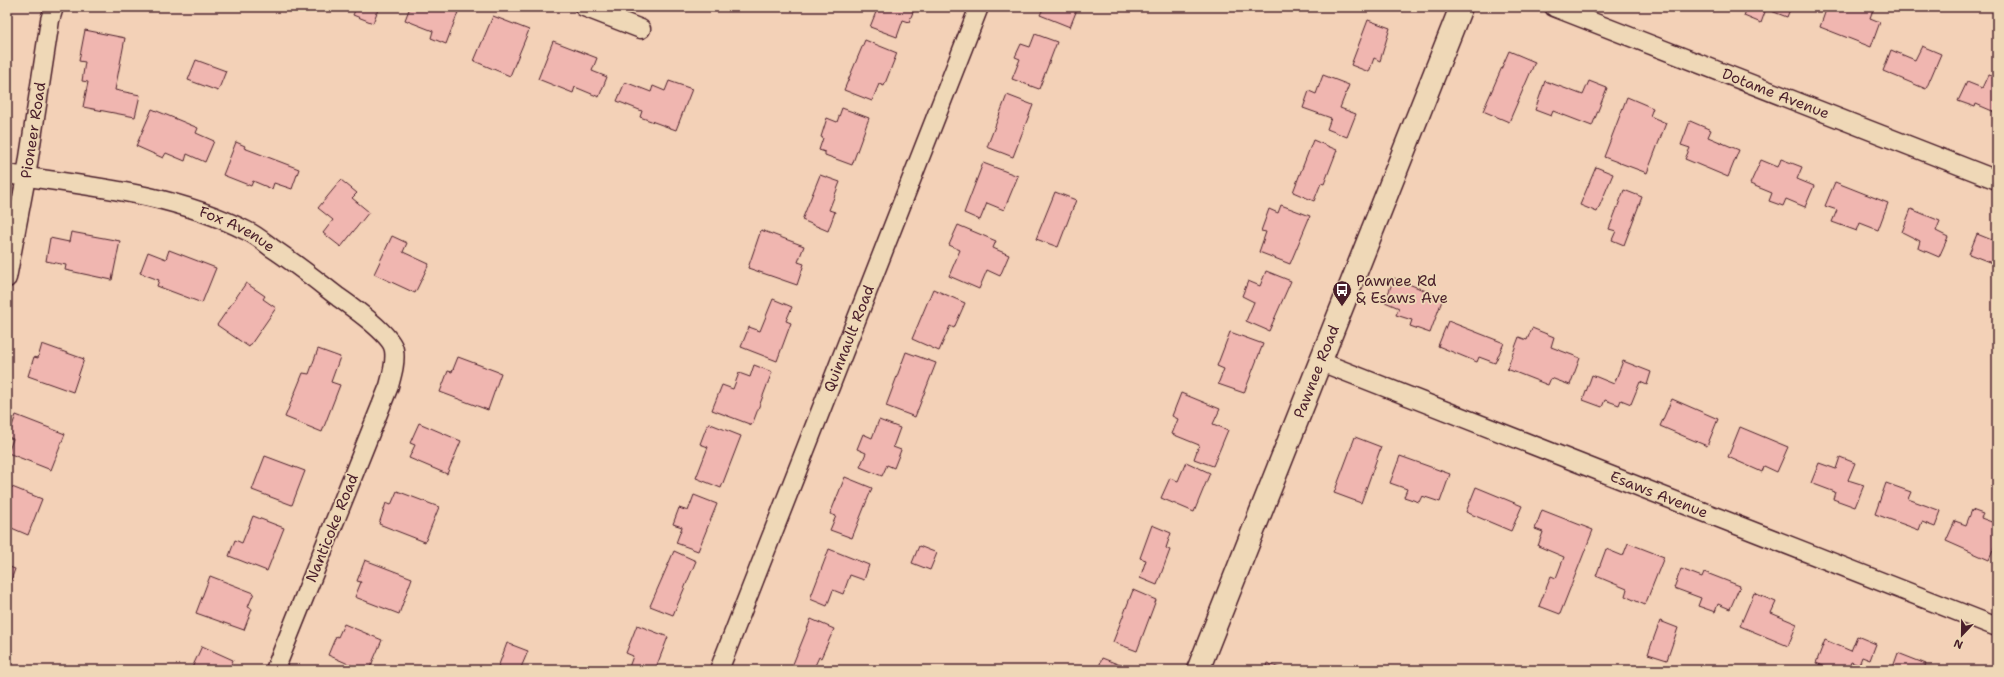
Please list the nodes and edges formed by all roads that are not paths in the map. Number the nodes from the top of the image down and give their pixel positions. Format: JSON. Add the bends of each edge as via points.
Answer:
{"nodes":[{"id":1,"x":54,"y":7,"type":"edge"},
{"id":2,"x":584,"y":7,"type":"edge"},
{"id":3,"x":979,"y":7,"type":"edge"},
{"id":4,"x":1461,"y":7,"type":"edge"},
{"id":5,"x":1554,"y":7,"type":"edge"},
{"id":6,"x":641,"y":29,"type":"dead end"},
{"id":7,"x":7,"y":174,"type":"edge"},
{"id":8,"x":26,"y":177,"type":"junction"},
{"id":9,"x":1997,"y":180,"type":"edge"},
{"id":10,"x":7,"y":278,"type":"edge"},
{"id":11,"x":1320,"y":362,"type":"junction"},
{"id":12,"x":389,"y":386,"type":"joint"},
{"id":13,"x":1997,"y":627,"type":"edge"},
{"id":14,"x":275,"y":670,"type":"edge"},
{"id":15,"x":719,"y":670,"type":"edge"},
{"id":16,"x":1198,"y":670,"type":"edge"}],
"edges":[{"from":1,"to":8,"type":"street","name":"Pioneer Road"},
{"from":2,"to":6,"type":"street"},
{"from":3,"to":15,"type":"street","name":"Quinnault Road"},
{"from":4,"to":11,"type":"street","name":"Pawnee Road"},
{"from":5,"to":9,"type":"street","name":"Dotame Avenue"},
{"from":7,"to":8,"type":"street","name":"Fox Avenue"},
{"from":8,"to":10,"type":"street","name":"Pioneer Road"},
{"from":8,"to":12,"type":"street","name":"Fox Avenue","via":[[130,193],[179,205],[214,216],[249,232],[294,262],[382,332],[394,349],[394,368]]},
{"from":11,"to":13,"type":"street","name":"Esaws Avenue"},
{"from":11,"to":16,"type":"street","name":"Pawnee Road"},
{"from":12,"to":14,"type":"street","name":"Nanticoke Road"}]}
